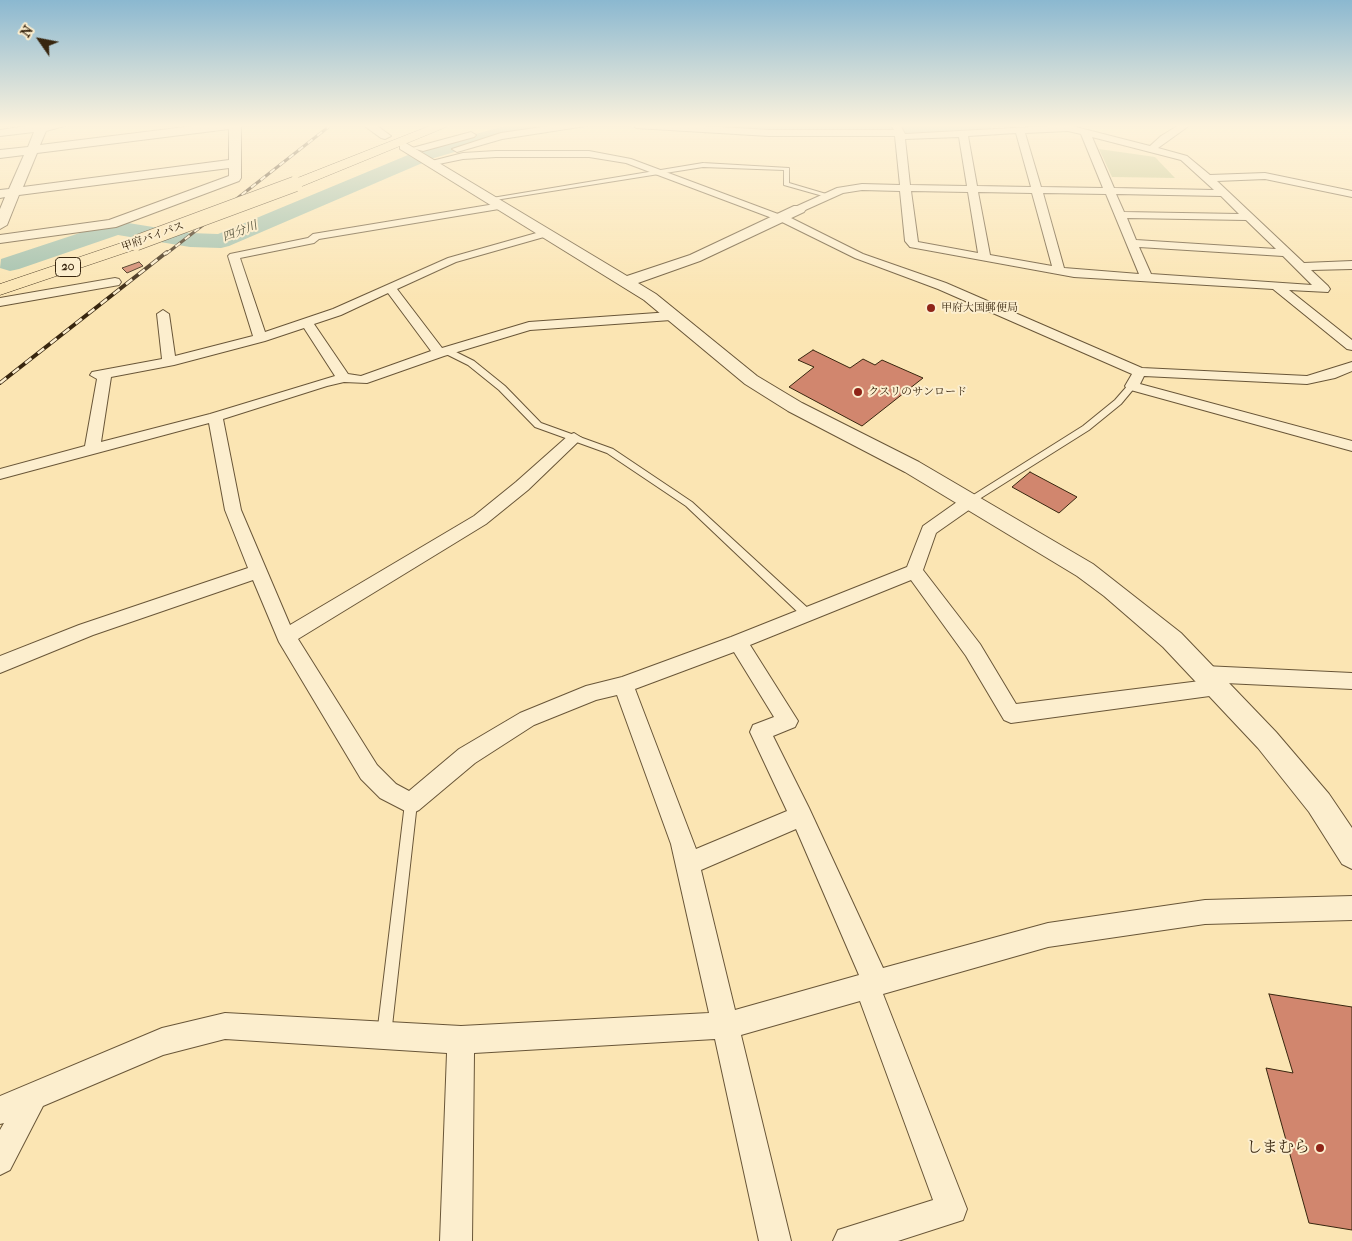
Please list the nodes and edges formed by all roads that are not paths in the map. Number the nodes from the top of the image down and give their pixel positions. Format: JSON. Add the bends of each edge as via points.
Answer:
{"nodes":[{"id":1,"x":18,"y":183,"type":"edge"},
{"id":2,"x":139,"y":183,"type":"edge"},
{"id":3,"x":174,"y":183,"type":"edge"},
{"id":4,"x":288,"y":183,"type":"edge"},
{"id":5,"x":464,"y":183,"type":"edge"},
{"id":6,"x":605,"y":183,"type":"edge"},
{"id":7,"x":685,"y":183,"type":"edge"},
{"id":8,"x":786,"y":183,"type":"edge"},
{"id":9,"x":904,"y":183,"type":"edge"},
{"id":10,"x":971,"y":183,"type":"edge"},
{"id":11,"x":1034,"y":183,"type":"edge"},
{"id":12,"x":1106,"y":183,"type":"edge"},
{"id":13,"x":1213,"y":183,"type":"edge"},
{"id":14,"x":1298,"y":183,"type":"edge"},
{"id":15,"x":904,"y":187,"type":"junction"},
{"id":16,"x":972,"y":188,"type":"junction"},
{"id":17,"x":1036,"y":189,"type":"junction"},
{"id":18,"x":1109,"y":190,"type":"junction"},
{"id":19,"x":14,"y":192,"type":"junction"},
{"id":20,"x":1222,"y":193,"type":"junction"},
{"id":21,"x":0,"y":194,"type":"edge"},
{"id":22,"x":1352,"y":194,"type":"edge"},
{"id":23,"x":830,"y":196,"type":"junction"},
{"id":24,"x":495,"y":203,"type":"junction"},
{"id":25,"x":799,"y":210,"type":"joint"},
{"id":26,"x":1119,"y":215,"type":"junction"},
{"id":27,"x":779,"y":218,"type":"junction"},
{"id":28,"x":1248,"y":218,"type":"junction"},
{"id":29,"x":0,"y":225,"type":"edge"},
{"id":30,"x":547,"y":233,"type":"junction"},
{"id":31,"x":0,"y":239,"type":"edge"},
{"id":32,"x":131,"y":241,"type":"junction"},
{"id":33,"x":1131,"y":243,"type":"junction"},
{"id":34,"x":1286,"y":253,"type":"junction"},
{"id":35,"x":985,"y":258,"type":"junction"},
{"id":36,"x":1352,"y":265,"type":"edge"},
{"id":37,"x":1301,"y":267,"type":"junction"},
{"id":38,"x":1059,"y":271,"type":"junction"},
{"id":39,"x":1146,"y":278,"type":"junction"},
{"id":40,"x":0,"y":282,"type":"edge"},
{"id":41,"x":115,"y":282,"type":"dead end"},
{"id":42,"x":626,"y":282,"type":"junction"},
{"id":43,"x":1277,"y":287,"type":"junction"},
{"id":44,"x":391,"y":289,"type":"junction"},
{"id":45,"x":0,"y":290,"type":"edge"},
{"id":46,"x":0,"y":302,"type":"edge"},
{"id":47,"x":163,"y":314,"type":"dead end"},
{"id":48,"x":671,"y":316,"type":"junction"},
{"id":49,"x":307,"y":323,"type":"junction"},
{"id":50,"x":260,"y":338,"type":"junction"},
{"id":51,"x":1352,"y":346,"type":"edge"},
{"id":52,"x":443,"y":352,"type":"junction"},
{"id":53,"x":170,"y":362,"type":"junction"},
{"id":54,"x":1352,"y":366,"type":"edge"},
{"id":55,"x":1140,"y":372,"type":"junction"},
{"id":56,"x":344,"y":378,"type":"junction"},
{"id":57,"x":1132,"y":386,"type":"junction"},
{"id":58,"x":215,"y":417,"type":"junction"},
{"id":59,"x":574,"y":438,"type":"junction"},
{"id":60,"x":1352,"y":446,"type":"edge"},
{"id":61,"x":92,"y":450,"type":"junction"},
{"id":62,"x":0,"y":474,"type":"edge"},
{"id":63,"x":970,"y":501,"type":"junction"},
{"id":64,"x":258,"y":571,"type":"junction"},
{"id":65,"x":914,"y":571,"type":"junction"},
{"id":66,"x":807,"y":614,"type":"junction"},
{"id":67,"x":286,"y":637,"type":"junction"},
{"id":68,"x":738,"y":642,"type":"junction"},
{"id":69,"x":0,"y":665,"type":"edge"},
{"id":70,"x":1210,"y":680,"type":"junction"},
{"id":71,"x":1352,"y":681,"type":"edge"},
{"id":72,"x":623,"y":686,"type":"junction"},
{"id":73,"x":411,"y":803,"type":"junction"},
{"id":74,"x":801,"y":816,"type":"junction"},
{"id":75,"x":1352,"y":854,"type":"edge"},
{"id":76,"x":688,"y":864,"type":"junction"},
{"id":77,"x":1352,"y":908,"type":"edge"},
{"id":78,"x":872,"y":985,"type":"junction"},
{"id":79,"x":727,"y":1025,"type":"junction"},
{"id":80,"x":384,"y":1037,"type":"junction"},
{"id":81,"x":461,"y":1040,"type":"junction"},
{"id":82,"x":33,"y":1096,"type":"junction"},
{"id":83,"x":0,"y":1110,"type":"edge"},
{"id":84,"x":0,"y":1160,"type":"edge"},
{"id":85,"x":456,"y":1241,"type":"edge"},
{"id":86,"x":775,"y":1241,"type":"edge"},
{"id":87,"x":849,"y":1241,"type":"edge"}],
"edges":[{"from":1,"to":19,"type":"street"},
{"from":2,"to":19,"type":"street"},
{"from":3,"to":31,"type":"street","via":[[111,224]]},
{"from":4,"to":32,"type":"highway","name":"甲府バイパス","number":"20","bridge":true},
{"from":5,"to":24,"type":"street"},
{"from":6,"to":24,"type":"lane"},
{"from":7,"to":27,"type":"street"},
{"from":8,"to":23,"type":"lane"},
{"from":9,"to":15,"type":"street"},
{"from":10,"to":16,"type":"street"},
{"from":11,"to":17,"type":"street"},
{"from":12,"to":18,"type":"street"},
{"from":13,"to":20,"type":"street"},
{"from":14,"to":22,"type":"street"},
{"from":15,"to":16,"type":"street"},
{"from":15,"to":23,"type":"street","via":[[862,187],[841,190]]},
{"from":15,"to":35,"type":"street","via":[[914,244]]},
{"from":16,"to":17,"type":"street"},
{"from":16,"to":35,"type":"street"},
{"from":17,"to":18,"type":"street"},
{"from":17,"to":38,"type":"street"},
{"from":18,"to":20,"type":"street"},
{"from":18,"to":26,"type":"street"},
{"from":19,"to":21,"type":"street"},
{"from":19,"to":29,"type":"street"},
{"from":20,"to":28,"type":"street"},
{"from":23,"to":25,"type":"street"},
{"from":24,"to":30,"type":"street"},
{"from":24,"to":50,"type":"street","via":[[313,237],[314,240],[234,256]]},
{"from":25,"to":27,"type":"street"},
{"from":26,"to":28,"type":"street"},
{"from":26,"to":33,"type":"street"},
{"from":27,"to":42,"type":"street","via":[[695,258]]},
{"from":27,"to":55,"type":"street","via":[[859,256],[942,286]]},
{"from":28,"to":34,"type":"street"},
{"from":30,"to":42,"type":"street"},
{"from":30,"to":44,"type":"street","via":[[452,260]]},
{"from":32,"to":40,"type":"highway","name":"甲府バイパス","number":"20"},
{"from":32,"to":45,"type":"highway","name":"甲府バイパス","number":"20"},
{"from":33,"to":34,"type":"street"},
{"from":33,"to":39,"type":"street"},
{"from":34,"to":37,"type":"street"},
{"from":35,"to":38,"type":"street"},
{"from":36,"to":37,"type":"street"},
{"from":37,"to":43,"type":"street","via":[[1324,289]]},
{"from":38,"to":39,"type":"street"},
{"from":39,"to":43,"type":"street"},
{"from":41,"to":46,"type":"street"},
{"from":42,"to":48,"type":"street"},
{"from":43,"to":51,"type":"street"},
{"from":44,"to":49,"type":"street"},
{"from":44,"to":52,"type":"street"},
{"from":47,"to":53,"type":"street"},
{"from":48,"to":52,"type":"street","via":[[529,326]]},
{"from":48,"to":63,"type":"street","via":[[751,380]]},
{"from":49,"to":50,"type":"street"},
{"from":49,"to":56,"type":"street"},
{"from":50,"to":53,"type":"street"},
{"from":52,"to":56,"type":"street","via":[[362,380]]},
{"from":52,"to":59,"type":"lane","via":[[471,363],[502,388],[538,425]]},
{"from":53,"to":61,"type":"street","via":[[101,374]]},
{"from":54,"to":55,"type":"street","via":[[1330,376],[1307,380]]},
{"from":55,"to":57,"type":"street"},
{"from":56,"to":58,"type":"street"},
{"from":57,"to":60,"type":"street"},
{"from":57,"to":63,"type":"lane","via":[[1086,428]]},
{"from":58,"to":61,"type":"street"},
{"from":58,"to":64,"type":"street","via":[[233,510]]},
{"from":59,"to":66,"type":"lane","via":[[610,451],[689,504]]},
{"from":59,"to":67,"type":"street","via":[[480,520]]},
{"from":61,"to":62,"type":"street"},
{"from":63,"to":65,"type":"street","via":[[929,530]]},
{"from":63,"to":70,"type":"street","via":[[1092,575],[1172,640]]},
{"from":64,"to":67,"type":"street"},
{"from":64,"to":69,"type":"street","via":[[86,630]]},
{"from":65,"to":66,"type":"street"},
{"from":65,"to":70,"type":"street","via":[[973,650],[1011,714]]},
{"from":66,"to":68,"type":"street"},
{"from":67,"to":73,"type":"street","via":[[369,772],[388,791]]},
{"from":68,"to":72,"type":"street"},
{"from":68,"to":74,"type":"street","via":[[788,721],[760,732]]},
{"from":70,"to":71,"type":"street"},
{"from":70,"to":75,"type":"street","via":[[1267,740],[1319,803]]},
{"from":72,"to":73,"type":"street","via":[[593,692],[527,719],[467,756]]},
{"from":72,"to":76,"type":"street"},
{"from":73,"to":80,"type":"lane"},
{"from":74,"to":76,"type":"street"},
{"from":74,"to":78,"type":"street"},
{"from":76,"to":79,"type":"street"},
{"from":77,"to":78,"type":"street","via":[[1205,912],[1048,935]]},
{"from":78,"to":79,"type":"street"},
{"from":78,"to":87,"type":"street","via":[[952,1210]]},
{"from":79,"to":81,"type":"street"},
{"from":79,"to":86,"type":"street"},
{"from":80,"to":81,"type":"street"},
{"from":80,"to":82,"type":"street","via":[[225,1026],[162,1042]]},
{"from":81,"to":85,"type":"street"},
{"from":82,"to":83,"type":"street"},
{"from":82,"to":84,"type":"street"}]}
